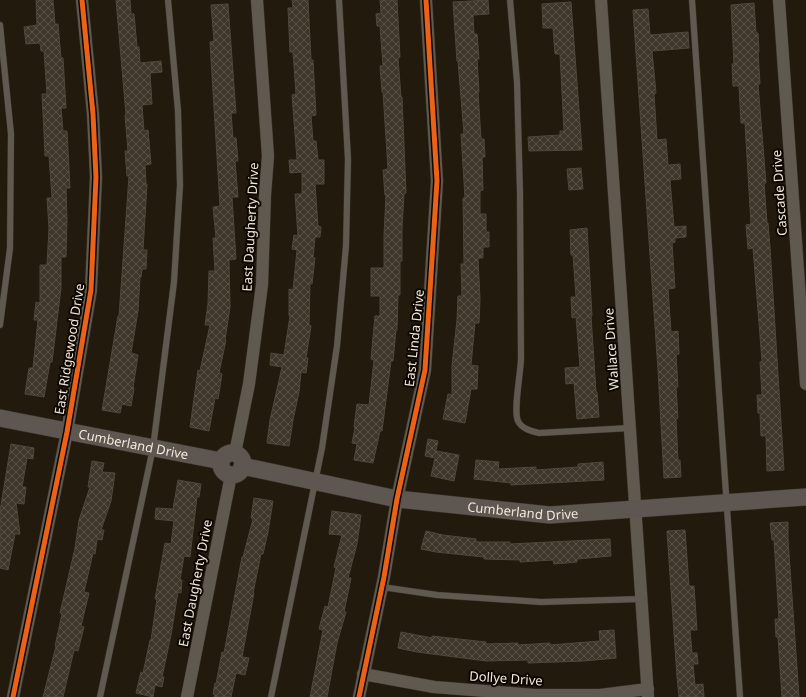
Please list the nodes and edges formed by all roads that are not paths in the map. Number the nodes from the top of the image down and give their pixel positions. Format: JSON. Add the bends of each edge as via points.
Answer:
{"nodes":[{"id":1,"x":82,"y":0,"type":"edge"},
{"id":2,"x":168,"y":0,"type":"edge"},
{"id":3,"x":257,"y":0,"type":"edge"},
{"id":4,"x":339,"y":0,"type":"edge"},
{"id":5,"x":426,"y":0,"type":"edge"},
{"id":6,"x":510,"y":0,"type":"edge"},
{"id":7,"x":601,"y":0,"type":"edge"},
{"id":8,"x":692,"y":0,"type":"edge"},
{"id":9,"x":779,"y":0,"type":"edge"},
{"id":10,"x":0,"y":25,"type":"edge"},
{"id":11,"x":0,"y":325,"type":"edge"},
{"id":12,"x":806,"y":384,"type":"edge"},
{"id":13,"x":0,"y":418,"type":"edge"},
{"id":14,"x":630,"y":428,"type":"junction"},
{"id":15,"x":67,"y":432,"type":"junction"},
{"id":16,"x":153,"y":448,"type":"junction"},
{"id":17,"x":232,"y":464,"type":"junction"},
{"id":18,"x":315,"y":481,"type":"junction"},
{"id":19,"x":806,"y":497,"type":"edge"},
{"id":20,"x":397,"y":499,"type":"junction"},
{"id":21,"x":726,"y":503,"type":"junction"},
{"id":22,"x":636,"y":509,"type":"junction"},
{"id":23,"x":382,"y":587,"type":"junction"},
{"id":24,"x":642,"y":599,"type":"junction"},
{"id":25,"x":363,"y":674,"type":"junction"},
{"id":26,"x":648,"y":693,"type":"edge"},
{"id":27,"x":13,"y":697,"type":"edge"},
{"id":28,"x":100,"y":697,"type":"edge"},
{"id":29,"x":187,"y":697,"type":"edge"},
{"id":30,"x":271,"y":697,"type":"edge"},
{"id":31,"x":359,"y":697,"type":"edge"},
{"id":32,"x":740,"y":697,"type":"edge"}],
"edges":[{"from":1,"to":15,"type":"street","name":"East Ridgewood Drive","via":[[96,177],[91,290]]},
{"from":2,"to":16,"type":"lane","via":[[178,111],[180,185],[174,282]]},
{"from":3,"to":17,"type":"street","name":"East Daugherty Drive","via":[[268,156],[262,285],[249,384]]},
{"from":4,"to":18,"type":"lane","via":[[348,159],[346,246],[337,346]]},
{"from":5,"to":20,"type":"street","name":"East Linda Drive","via":[[437,181],[425,370]]},
{"from":6,"to":14,"type":"lane","via":[[517,82],[520,194],[521,358],[516,405],[518,421],[526,429],[539,433]]},
{"from":7,"to":14,"type":"street","name":"Wallace Drive"},
{"from":8,"to":21,"type":"lane"},
{"from":9,"to":12,"type":"street","name":"Cascade Drive"},
{"from":10,"to":11,"type":"lane","via":[[11,134],[10,248]]},
{"from":13,"to":15,"type":"street","name":"Cumberland Drive"},
{"from":14,"to":22,"type":"street","name":"Wallace Drive"},
{"from":15,"to":16,"type":"street","name":"Cumberland Drive"},
{"from":15,"to":27,"type":"street","name":"East Ridgewood Drive"},
{"from":16,"to":17,"type":"street","name":"Cumberland Drive"},
{"from":16,"to":28,"type":"lane"},
{"from":17,"to":18,"type":"street","name":"Cumberland Drive"},
{"from":17,"to":29,"type":"street","name":"East Daugherty Drive"},
{"from":18,"to":20,"type":"street","name":"Cumberland Drive"},
{"from":18,"to":30,"type":"lane"},
{"from":19,"to":21,"type":"street","name":"Cumberland Drive"},
{"from":20,"to":22,"type":"street","name":"Cumberland Drive","via":[[550,515]]},
{"from":20,"to":23,"type":"street","name":"East Linda Drive"},
{"from":21,"to":22,"type":"street","name":"Cumberland Drive"},
{"from":21,"to":32,"type":"lane"},
{"from":22,"to":24,"type":"street","name":"Wallace Drive"},
{"from":23,"to":24,"type":"lane","via":[[437,595],[541,602]]},
{"from":23,"to":25,"type":"street","name":"East Linda Drive"},
{"from":24,"to":26,"type":"street","name":"Wallace Drive"},
{"from":25,"to":26,"type":"street","name":"Dollye Drive","via":[[434,687],[535,695]]},
{"from":25,"to":31,"type":"street","name":"East Linda Drive"}]}
